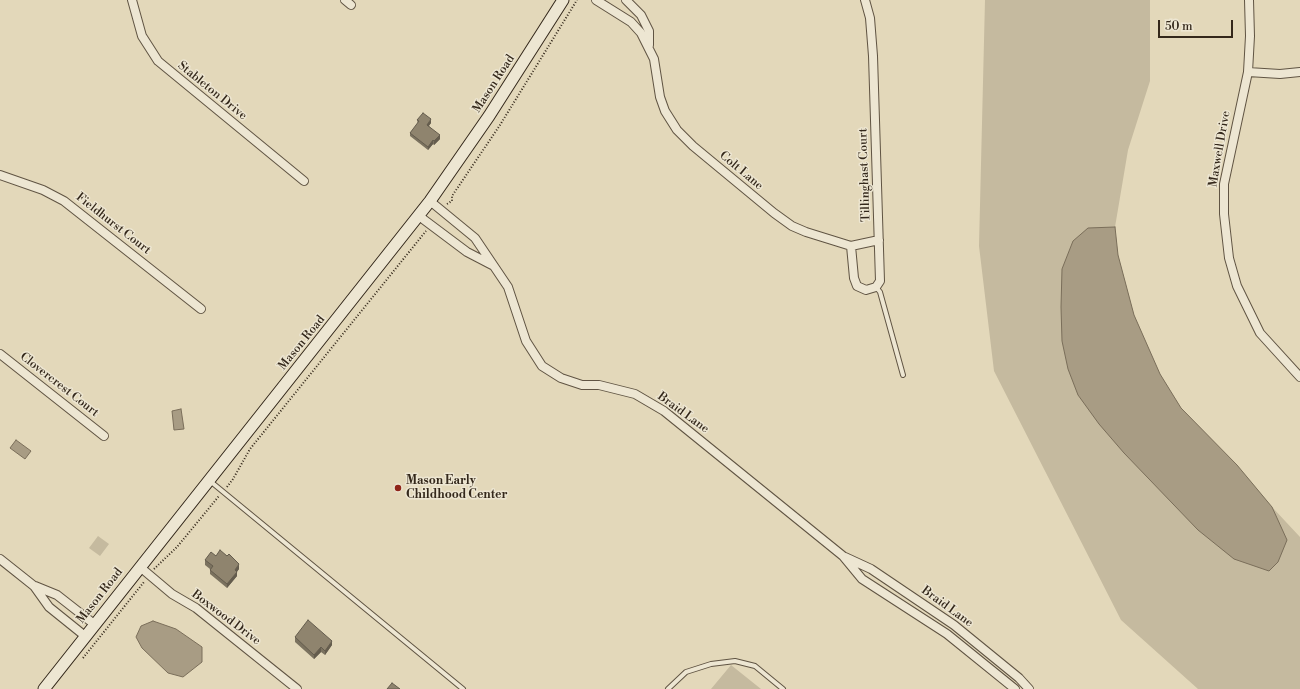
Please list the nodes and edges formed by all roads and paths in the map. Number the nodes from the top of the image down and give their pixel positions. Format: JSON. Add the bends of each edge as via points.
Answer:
{"nodes":[{"id":1,"x":132,"y":0,"type":"edge"},
{"id":2,"x":563,"y":0,"type":"edge"},
{"id":3,"x":577,"y":0,"type":"edge"},
{"id":4,"x":596,"y":0,"type":"edge"},
{"id":5,"x":626,"y":0,"type":"edge"},
{"id":6,"x":865,"y":0,"type":"edge"},
{"id":7,"x":1249,"y":0,"type":"edge"},
{"id":8,"x":649,"y":46,"type":"junction"},
{"id":9,"x":1248,"y":72,"type":"junction"},
{"id":10,"x":1300,"y":72,"type":"edge"},
{"id":11,"x":0,"y":175,"type":"edge"},
{"id":12,"x":304,"y":181,"type":"dead end"},
{"id":13,"x":430,"y":201,"type":"junction"},
{"id":14,"x":449,"y":201,"type":"dead end"},
{"id":15,"x":419,"y":216,"type":"junction"},
{"id":16,"x":425,"y":233,"type":"dead end"},
{"id":17,"x":879,"y":240,"type":"junction"},
{"id":18,"x":851,"y":246,"type":"junction"},
{"id":19,"x":493,"y":266,"type":"junction"},
{"id":20,"x":876,"y":287,"type":"junction"},
{"id":21,"x":201,"y":309,"type":"dead end"},
{"id":22,"x":0,"y":354,"type":"edge"},
{"id":23,"x":903,"y":375,"type":"dead end"},
{"id":24,"x":1300,"y":377,"type":"edge"},
{"id":25,"x":104,"y":436,"type":"dead end"},
{"id":26,"x":233,"y":479,"type":"dead end"},
{"id":27,"x":209,"y":480,"type":"junction"},
{"id":28,"x":212,"y":504,"type":"dead end"},
{"id":29,"x":843,"y":556,"type":"junction"},
{"id":30,"x":0,"y":559,"type":"edge"},
{"id":31,"x":156,"y":566,"type":"dead end"},
{"id":32,"x":140,"y":568,"type":"junction"},
{"id":33,"x":142,"y":585,"type":"dead end"},
{"id":34,"x":34,"y":586,"type":"junction"},
{"id":35,"x":94,"y":624,"type":"junction"},
{"id":36,"x":954,"y":626,"type":"junction"},
{"id":37,"x":947,"y":634,"type":"junction"},
{"id":38,"x":85,"y":636,"type":"junction"},
{"id":39,"x":81,"y":661,"type":"dead end"},
{"id":40,"x":44,"y":689,"type":"edge"},
{"id":41,"x":297,"y":689,"type":"edge"},
{"id":42,"x":463,"y":689,"type":"edge"},
{"id":43,"x":668,"y":689,"type":"edge"},
{"id":44,"x":784,"y":689,"type":"edge"},
{"id":45,"x":1015,"y":689,"type":"edge"},
{"id":46,"x":1029,"y":689,"type":"edge"}],
"edges":[{"from":1,"to":12,"type":"street","name":"Stableton Drive","via":[[142,36],[158,62]]},
{"from":2,"to":13,"type":"main road","name":"Mason Road"},
{"from":3,"to":14,"type":"path","via":[[492,138],[452,196],[452,201]]},
{"from":4,"to":8,"type":"street","name":"Colt Lane","via":[[631,22]]},
{"from":5,"to":8,"type":"street","name":"Colt Lane","via":[[641,15],[649,32]]},
{"from":6,"to":17,"type":"street","name":"Tillinghast Court","via":[[873,41]]},
{"from":7,"to":9,"type":"street","name":"Maxwell Drive"},
{"from":8,"to":18,"type":"street","name":"Colt Lane","via":[[665,111],[687,141],[792,226]]},
{"from":9,"to":10,"type":"street"},
{"from":9,"to":24,"type":"street","name":"Maxwell Drive","via":[[1224,184],[1224,214],[1229,258],[1237,286],[1260,333]]},
{"from":11,"to":21,"type":"street","name":"Fieldhurst Court","via":[[64,200]]},
{"from":13,"to":15,"type":"main road","name":"Mason Road"},
{"from":13,"to":19,"type":"street","name":"Braid Lane","via":[[475,238]]},
{"from":15,"to":19,"type":"street","name":"Braid Lane","via":[[466,252]]},
{"from":15,"to":27,"type":"main road","name":"Mason Road"},
{"from":16,"to":26,"type":"path","via":[[250,449]]},
{"from":17,"to":18,"type":"street","name":"Colt Lane"},
{"from":17,"to":20,"type":"street","name":"Tillinghast Court","via":[[880,281]]},
{"from":18,"to":20,"type":"street","via":[[857,286],[866,290]]},
{"from":19,"to":29,"type":"street","name":"Braid Lane","via":[[508,287],[526,341],[542,366],[561,378],[582,385],[599,385],[635,394],[664,411]]},
{"from":20,"to":23,"type":"lane","via":[[880,292]]},
{"from":22,"to":25,"type":"street","name":"Clovercrest Court"},
{"from":27,"to":32,"type":"main road","name":"Mason Road"},
{"from":27,"to":42,"type":"lane"},
{"from":28,"to":31,"type":"path","via":[[177,547]]},
{"from":29,"to":36,"type":"street","name":"Braid Lane","via":[[871,569]]},
{"from":29,"to":37,"type":"street","name":"Braid Lane","via":[[862,579]]},
{"from":30,"to":34,"type":"street"},
{"from":32,"to":35,"type":"main road","name":"Mason Road"},
{"from":32,"to":41,"type":"street","name":"Boxwood Drive","via":[[172,594],[196,608]]},
{"from":33,"to":39,"type":"path"},
{"from":34,"to":35,"type":"street","via":[[57,595]]},
{"from":34,"to":38,"type":"street","via":[[49,607]]},
{"from":35,"to":38,"type":"main road","name":"Mason Road"},
{"from":36,"to":37,"type":"lane"},
{"from":36,"to":46,"type":"street","name":"Braid Lane"},
{"from":37,"to":45,"type":"street","name":"Braid Lane"},
{"from":38,"to":40,"type":"main road","name":"Mason Road"},
{"from":43,"to":44,"type":"lane","via":[[686,672],[711,664],[735,661],[755,666]]}]}
